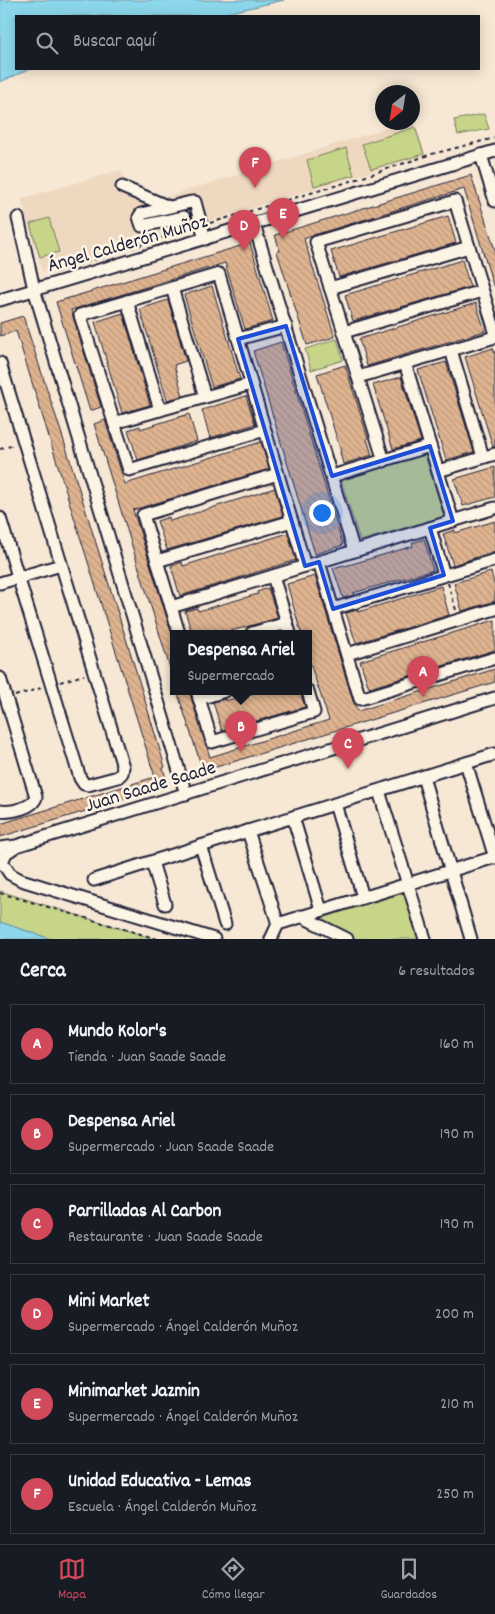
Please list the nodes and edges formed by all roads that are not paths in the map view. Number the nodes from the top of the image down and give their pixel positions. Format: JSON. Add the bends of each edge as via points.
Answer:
{"nodes":[{"id":1,"x":495,"y":151,"type":"edge"},
{"id":2,"x":481,"y":155,"type":"junction"},
{"id":3,"x":122,"y":187,"type":"dead end"},
{"id":4,"x":495,"y":201,"type":"edge"},
{"id":5,"x":168,"y":208,"type":"junction"},
{"id":6,"x":184,"y":217,"type":"dead end"},
{"id":7,"x":18,"y":218,"type":"dead end"},
{"id":8,"x":254,"y":224,"type":"junction"},
{"id":9,"x":206,"y":238,"type":"junction"},
{"id":10,"x":469,"y":247,"type":"junction"},
{"id":11,"x":172,"y":288,"type":"junction"},
{"id":12,"x":330,"y":288,"type":"junction"},
{"id":13,"x":34,"y":289,"type":"junction"},
{"id":14,"x":482,"y":291,"type":"junction"},
{"id":15,"x":0,"y":300,"type":"edge"},
{"id":16,"x":127,"y":301,"type":"junction"},
{"id":17,"x":286,"y":326,"type":"junction"},
{"id":18,"x":495,"y":331,"type":"edge"},
{"id":19,"x":344,"y":332,"type":"junction"},
{"id":20,"x":495,"y":337,"type":"edge"},
{"id":21,"x":238,"y":339,"type":"junction"},
{"id":22,"x":451,"y":350,"type":"junction"},
{"id":23,"x":0,"y":363,"type":"edge"},
{"id":24,"x":405,"y":363,"type":"junction"},
{"id":25,"x":358,"y":377,"type":"junction"},
{"id":26,"x":251,"y":384,"type":"junction"},
{"id":27,"x":206,"y":397,"type":"junction"},
{"id":28,"x":160,"y":410,"type":"junction"},
{"id":29,"x":114,"y":423,"type":"junction"},
{"id":30,"x":265,"y":430,"type":"junction"},
{"id":31,"x":430,"y":446,"type":"junction"},
{"id":32,"x":495,"y":454,"type":"edge"},
{"id":33,"x":483,"y":457,"type":"junction"},
{"id":34,"x":384,"y":461,"type":"junction"},
{"id":35,"x":438,"y":471,"type":"junction"},
{"id":36,"x":278,"y":474,"type":"junction"},
{"id":37,"x":332,"y":476,"type":"junction"},
{"id":38,"x":495,"y":508,"type":"edge"},
{"id":39,"x":0,"y":518,"type":"edge"},
{"id":40,"x":292,"y":521,"type":"junction"},
{"id":41,"x":453,"y":521,"type":"junction"},
{"id":42,"x":430,"y":528,"type":"junction"},
{"id":43,"x":354,"y":551,"type":"junction"},
{"id":44,"x":495,"y":560,"type":"edge"},
{"id":45,"x":157,"y":561,"type":"junction"},
{"id":46,"x":319,"y":562,"type":"junction"},
{"id":47,"x":61,"y":564,"type":"junction"},
{"id":48,"x":306,"y":566,"type":"junction"},
{"id":49,"x":445,"y":575,"type":"junction"},
{"id":50,"x":273,"y":576,"type":"junction"},
{"id":51,"x":18,"y":578,"type":"junction"},
{"id":52,"x":0,"y":583,"type":"edge"},
{"id":53,"x":171,"y":607,"type":"junction"},
{"id":54,"x":333,"y":609,"type":"junction"},
{"id":55,"x":495,"y":609,"type":"edge"},
{"id":56,"x":289,"y":628,"type":"edge"},
{"id":57,"x":178,"y":630,"type":"edge"},
{"id":58,"x":274,"y":630,"type":"edge"},
{"id":59,"x":347,"y":654,"type":"junction"},
{"id":60,"x":495,"y":658,"type":"edge"},
{"id":61,"x":0,"y":678,"type":"edge"},
{"id":62,"x":198,"y":695,"type":"edge"},
{"id":63,"x":309,"y":695,"type":"edge"},
{"id":64,"x":495,"y":698,"type":"edge"},
{"id":65,"x":495,"y":754,"type":"edge"},
{"id":66,"x":466,"y":763,"type":"junction"},
{"id":67,"x":423,"y":777,"type":"junction"},
{"id":68,"x":379,"y":790,"type":"junction"},
{"id":69,"x":186,"y":794,"type":"junction"},
{"id":70,"x":335,"y":804,"type":"junction"},
{"id":71,"x":0,"y":811,"type":"edge"},
{"id":72,"x":293,"y":817,"type":"junction"},
{"id":73,"x":248,"y":832,"type":"junction"},
{"id":74,"x":16,"y":846,"type":"junction"},
{"id":75,"x":201,"y":846,"type":"junction"},
{"id":76,"x":0,"y":848,"type":"edge"},
{"id":77,"x":495,"y":857,"type":"edge"},
{"id":78,"x":1,"y":862,"type":"edge"},
{"id":79,"x":152,"y":862,"type":"junction"},
{"id":80,"x":450,"y":871,"type":"junction"},
{"id":81,"x":0,"y":878,"type":"edge"},
{"id":82,"x":21,"y":880,"type":"junction"},
{"id":83,"x":94,"y":880,"type":"dead end"},
{"id":84,"x":408,"y":884,"type":"junction"},
{"id":85,"x":363,"y":898,"type":"junction"},
{"id":86,"x":165,"y":904,"type":"dead end"},
{"id":87,"x":321,"y":910,"type":"junction"},
{"id":88,"x":301,"y":916,"type":"junction"},
{"id":89,"x":225,"y":924,"type":"dead end"},
{"id":90,"x":278,"y":924,"type":"junction"},
{"id":91,"x":214,"y":939,"type":"edge"},
{"id":92,"x":271,"y":939,"type":"edge"},
{"id":93,"x":348,"y":939,"type":"edge"},
{"id":94,"x":425,"y":939,"type":"edge"},
{"id":95,"x":471,"y":939,"type":"edge"}],
"edges":[{"from":1,"to":2,"type":"street","name":"Ángel Calderón Muñoz"},
{"from":2,"to":4,"type":"street"},
{"from":2,"to":8,"type":"street","name":"Ángel Calderón Muñoz"},
{"from":3,"to":5,"type":"street"},
{"from":5,"to":6,"type":"street","via":[[140,215],[140,225]]},
{"from":5,"to":9,"type":"street","via":[[195,202]]},
{"from":7,"to":13,"type":"street"},
{"from":8,"to":9,"type":"street","name":"Ángel Calderón Muñoz"},
{"from":8,"to":17,"type":"street"},
{"from":9,"to":13,"type":"street","name":"Ángel Calderón Muñoz"},
{"from":10,"to":12,"type":"street"},
{"from":10,"to":12,"type":"street","via":[[455,202],[353,231],[316,242]]},
{"from":10,"to":14,"type":"street"},
{"from":11,"to":16,"type":"street"},
{"from":11,"to":21,"type":"street","via":[[219,274]]},
{"from":11,"to":27,"type":"street"},
{"from":12,"to":19,"type":"street"},
{"from":13,"to":15,"type":"street","name":"Ángel Calderón Muñoz"},
{"from":13,"to":69,"type":"street"},
{"from":14,"to":18,"type":"street"},
{"from":14,"to":19,"type":"street"},
{"from":16,"to":28,"type":"street"},
{"from":16,"to":29,"type":"street","via":[[80,315]]},
{"from":17,"to":21,"type":"street"},
{"from":17,"to":37,"type":"street"},
{"from":19,"to":25,"type":"street"},
{"from":20,"to":22,"type":"street"},
{"from":21,"to":26,"type":"street"},
{"from":22,"to":24,"type":"street"},
{"from":22,"to":33,"type":"street"},
{"from":23,"to":47,"type":"street"},
{"from":24,"to":25,"type":"street"},
{"from":24,"to":31,"type":"street"},
{"from":25,"to":34,"type":"street"},
{"from":26,"to":27,"type":"street"},
{"from":26,"to":30,"type":"street"},
{"from":27,"to":28,"type":"street"},
{"from":28,"to":29,"type":"street"},
{"from":29,"to":30,"type":"street","via":[[130,470]]},
{"from":30,"to":36,"type":"street"},
{"from":31,"to":34,"type":"street"},
{"from":31,"to":35,"type":"street"},
{"from":32,"to":33,"type":"street"},
{"from":33,"to":35,"type":"street"},
{"from":34,"to":37,"type":"street"},
{"from":35,"to":41,"type":"street"},
{"from":36,"to":40,"type":"street"},
{"from":36,"to":45,"type":"street","via":[[142,515]]},
{"from":37,"to":43,"type":"street"},
{"from":38,"to":41,"type":"street"},
{"from":39,"to":51,"type":"street"},
{"from":40,"to":45,"type":"street"},
{"from":40,"to":48,"type":"street"},
{"from":41,"to":42,"type":"street"},
{"from":42,"to":43,"type":"street"},
{"from":42,"to":49,"type":"street"},
{"from":43,"to":46,"type":"street"},
{"from":44,"to":49,"type":"street"},
{"from":45,"to":53,"type":"street"},
{"from":46,"to":48,"type":"street"},
{"from":46,"to":54,"type":"street"},
{"from":47,"to":51,"type":"street"},
{"from":47,"to":51,"type":"street","via":[[123,767],[118,777],[88,785],[80,778]]},
{"from":48,"to":50,"type":"street"},
{"from":49,"to":54,"type":"street"},
{"from":50,"to":53,"type":"street"},
{"from":50,"to":56,"type":"street"},
{"from":51,"to":52,"type":"street"},
{"from":53,"to":57,"type":"street"},
{"from":54,"to":59,"type":"street"},
{"from":55,"to":59,"type":"street"},
{"from":56,"to":58,"type":"street"},
{"from":59,"to":60,"type":"street","via":[[360,698]]},
{"from":61,"to":71,"type":"street","via":[[36,797],[30,805]]},
{"from":62,"to":63,"type":"street","via":[[212,742],[314,712]]},
{"from":64,"to":69,"type":"street","name":"Juan Saade Saade"},
{"from":65,"to":66,"type":"street"},
{"from":66,"to":67,"type":"street"},
{"from":66,"to":77,"type":"street"},
{"from":67,"to":68,"type":"street"},
{"from":67,"to":80,"type":"street"},
{"from":68,"to":70,"type":"street"},
{"from":68,"to":84,"type":"street"},
{"from":69,"to":74,"type":"street","name":"Juan Saade Saade"},
{"from":70,"to":72,"type":"street"},
{"from":70,"to":85,"type":"street"},
{"from":72,"to":73,"type":"street"},
{"from":72,"to":87,"type":"street"},
{"from":73,"to":75,"type":"street"},
{"from":73,"to":90,"type":"street"},
{"from":74,"to":76,"type":"street","name":"Juan Saade Saade"},
{"from":74,"to":78,"type":"street","via":[[6,853]]},
{"from":75,"to":79,"type":"street"},
{"from":75,"to":89,"type":"street"},
{"from":77,"to":80,"type":"street"},
{"from":78,"to":82,"type":"street","via":[[10,874]]},
{"from":79,"to":83,"type":"street"},
{"from":79,"to":86,"type":"street"},
{"from":80,"to":84,"type":"street"},
{"from":80,"to":95,"type":"street"},
{"from":81,"to":82,"type":"street"},
{"from":82,"to":91,"type":"street"},
{"from":84,"to":85,"type":"street"},
{"from":84,"to":94,"type":"street"},
{"from":85,"to":87,"type":"street"},
{"from":87,"to":88,"type":"street"},
{"from":88,"to":90,"type":"street"},
{"from":88,"to":93,"type":"street"},
{"from":90,"to":92,"type":"street"}]}
